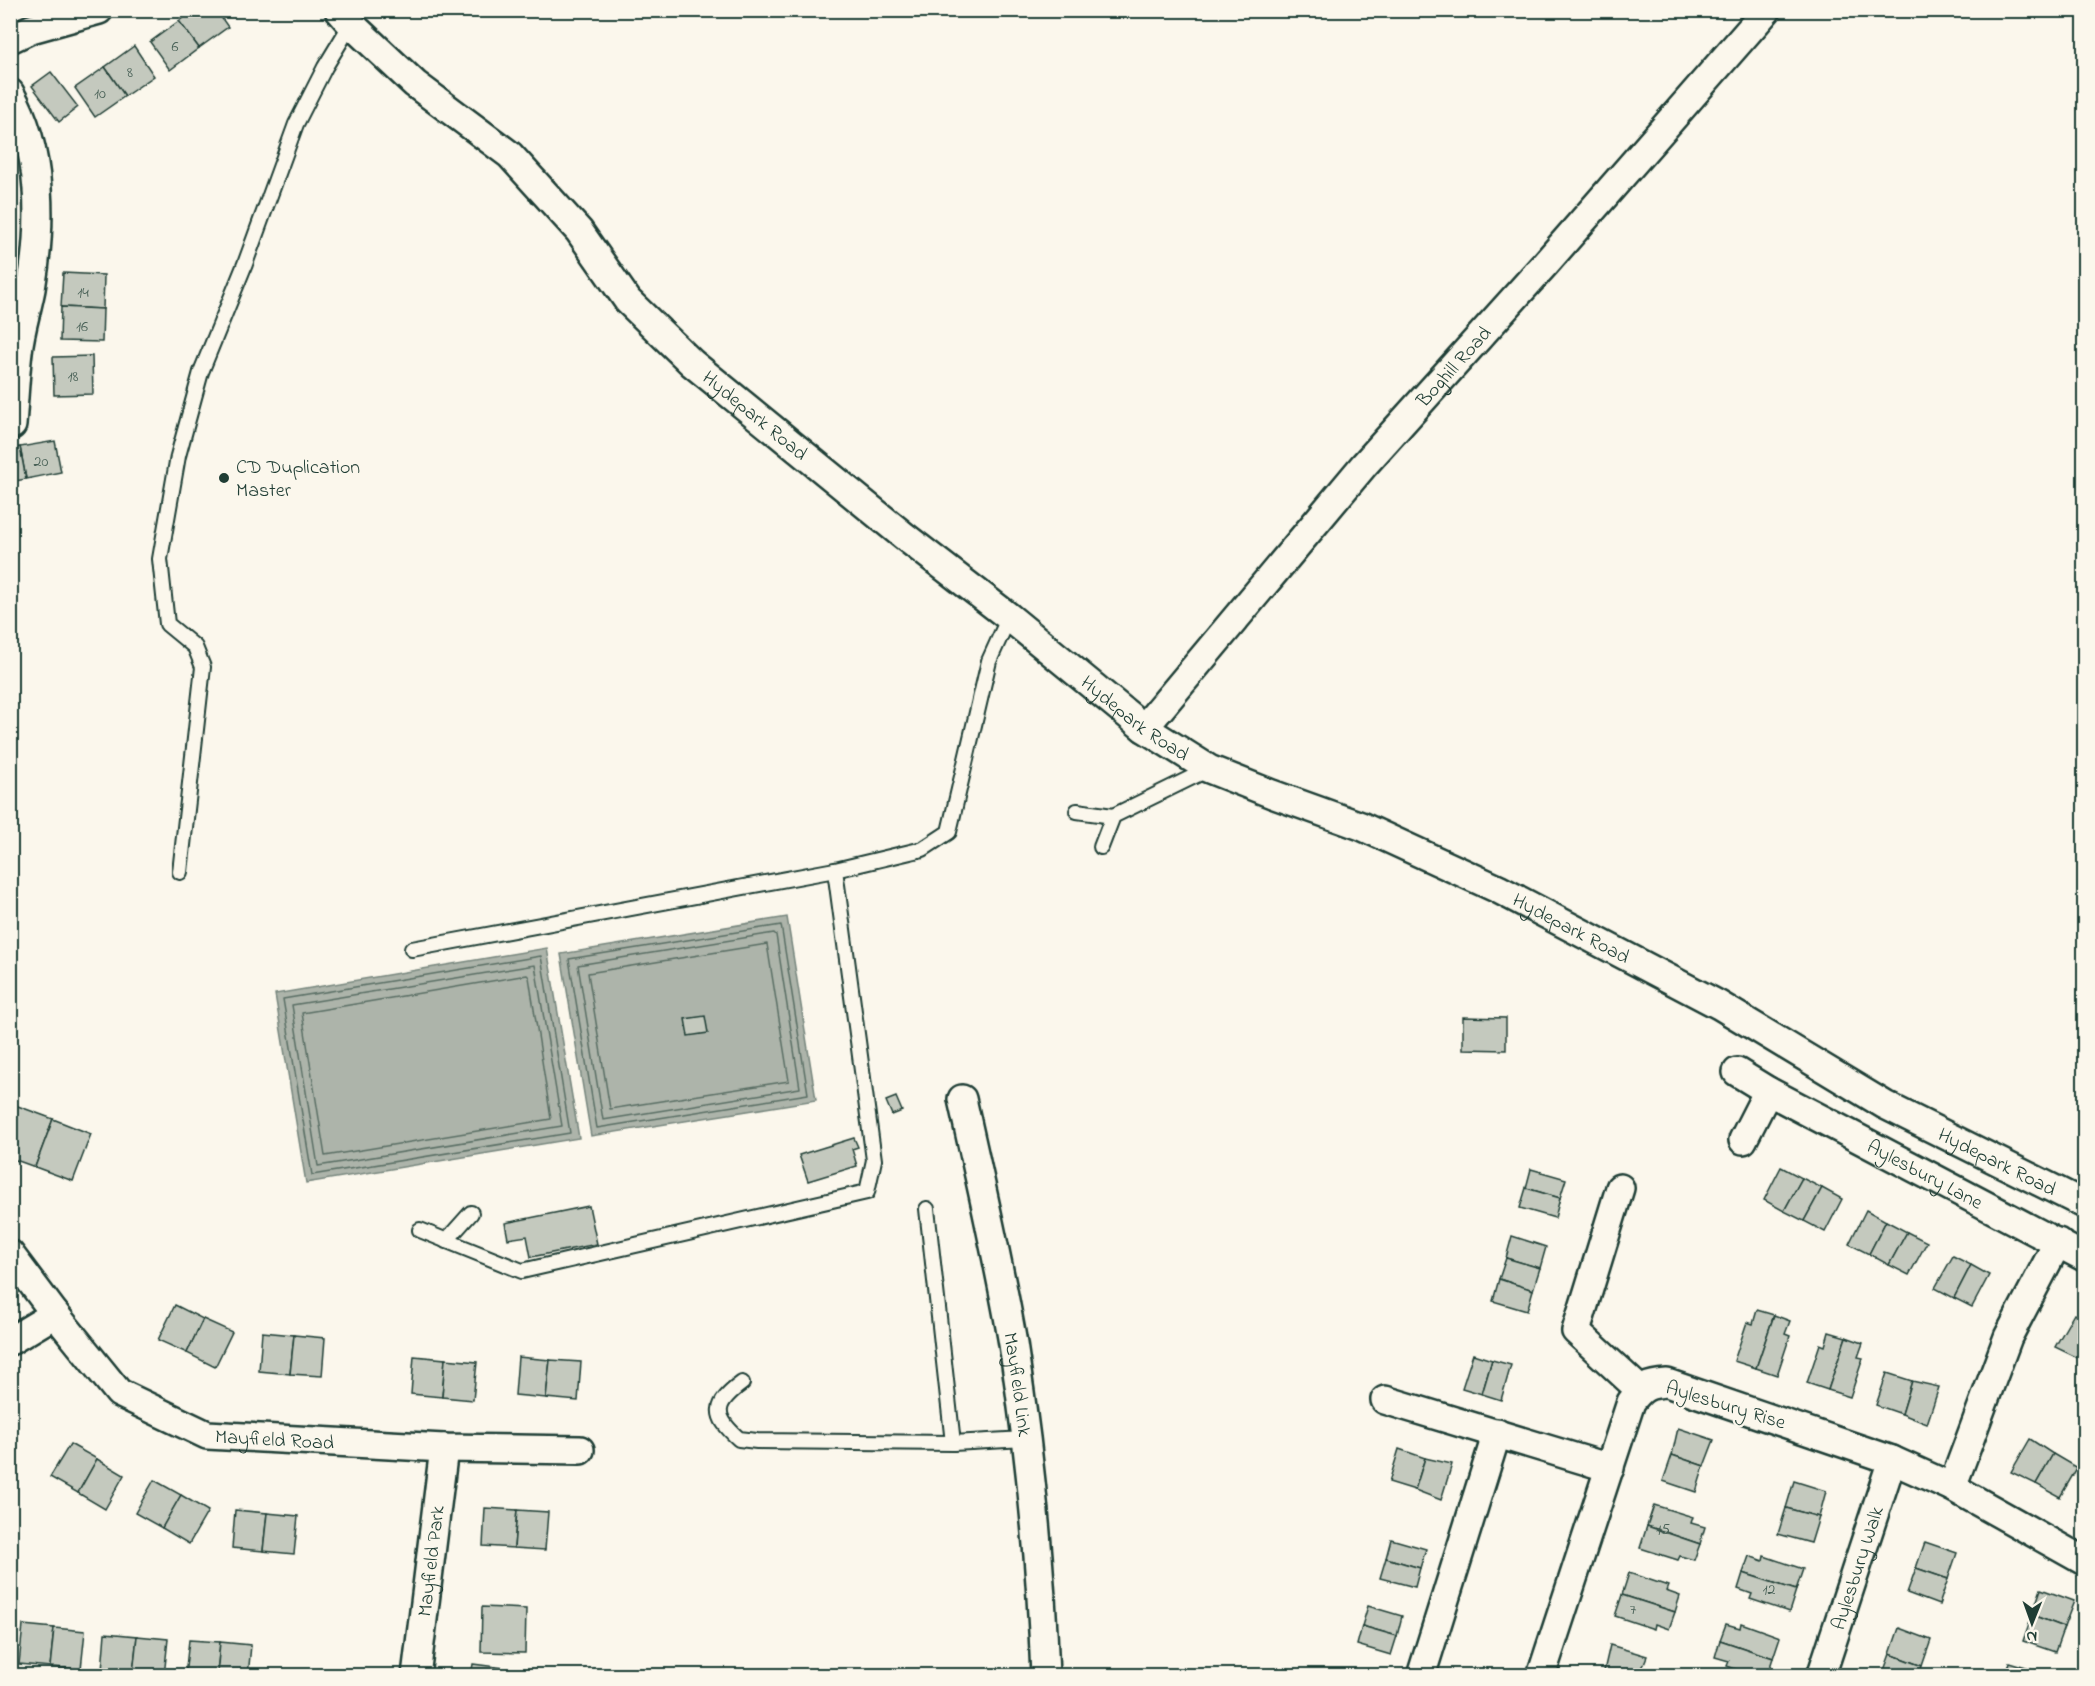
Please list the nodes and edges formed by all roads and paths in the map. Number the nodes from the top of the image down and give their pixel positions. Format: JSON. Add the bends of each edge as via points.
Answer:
{"nodes":[{"id":1,"x":99,"y":10,"type":"edge"},
{"id":2,"x":1767,"y":10,"type":"edge"},
{"id":3,"x":345,"y":17,"type":"edge"},
{"id":4,"x":10,"y":39,"type":"edge"},
{"id":5,"x":10,"y":93,"type":"edge"},
{"id":6,"x":12,"y":425,"type":"dead end"},
{"id":7,"x":1008,"y":617,"type":"junction"},
{"id":8,"x":1144,"y":728,"type":"junction"},
{"id":9,"x":1209,"y":769,"type":"junction"},
{"id":10,"x":1077,"y":811,"type":"dead end"},
{"id":11,"x":1113,"y":816,"type":"junction"},
{"id":12,"x":1101,"y":848,"type":"dead end"},
{"id":13,"x":835,"y":870,"type":"junction"},
{"id":14,"x":180,"y":872,"type":"dead end"},
{"id":15,"x":412,"y":949,"type":"dead end"},
{"id":16,"x":1737,"y":1072,"type":"dead end"},
{"id":17,"x":1768,"y":1091,"type":"junction"},
{"id":18,"x":962,"y":1099,"type":"dead end"},
{"id":19,"x":1743,"y":1140,"type":"dead end"},
{"id":20,"x":1620,"y":1188,"type":"dead end"},
{"id":21,"x":2085,"y":1204,"type":"edge"},
{"id":22,"x":927,"y":1209,"type":"dead end"},
{"id":23,"x":471,"y":1213,"type":"dead end"},
{"id":24,"x":420,"y":1230,"type":"dead end"},
{"id":25,"x":446,"y":1241,"type":"junction"},
{"id":26,"x":2058,"y":1242,"type":"junction"},
{"id":27,"x":10,"y":1254,"type":"edge"},
{"id":28,"x":2085,"y":1257,"type":"edge"},
{"id":29,"x":55,"y":1314,"type":"junction"},
{"id":30,"x":10,"y":1341,"type":"edge"},
{"id":31,"x":742,"y":1383,"type":"dead end"},
{"id":32,"x":1640,"y":1390,"type":"junction"},
{"id":33,"x":1385,"y":1400,"type":"dead end"},
{"id":34,"x":1497,"y":1433,"type":"junction"},
{"id":35,"x":1024,"y":1439,"type":"junction"},
{"id":36,"x":953,"y":1443,"type":"junction"},
{"id":37,"x":444,"y":1448,"type":"junction"},
{"id":38,"x":580,"y":1450,"type":"dead end"},
{"id":39,"x":1892,"y":1460,"type":"junction"},
{"id":40,"x":1610,"y":1468,"type":"junction"},
{"id":41,"x":1952,"y":1488,"type":"junction"},
{"id":42,"x":2085,"y":1561,"type":"edge"},
{"id":43,"x":416,"y":1676,"type":"edge"},
{"id":44,"x":1045,"y":1676,"type":"edge"},
{"id":45,"x":1421,"y":1676,"type":"edge"},
{"id":46,"x":1541,"y":1676,"type":"edge"},
{"id":47,"x":1821,"y":1676,"type":"edge"}],
"edges":[{"from":1,"to":4,"type":"street"},
{"from":2,"to":8,"type":"street","name":"Boghill Road","via":[[1364,465]]},
{"from":3,"to":7,"type":"street","name":"Hydepark Road","via":[[415,84],[510,154],[579,231],[628,301],[692,363]]},
{"from":3,"to":14,"type":"lane","via":[[296,124],[201,372],[178,456],[160,559],[167,624],[195,646],[203,667]]},
{"from":5,"to":6,"type":"street","via":[[26,130],[35,169],[38,228],[18,350]]},
{"from":7,"to":8,"type":"street","name":"Hydepark Road"},
{"from":7,"to":13,"type":"lane","via":[[989,661],[949,832],[923,849]]},
{"from":8,"to":9,"type":"street","name":"Hydepark Road"},
{"from":9,"to":11,"type":"lane"},
{"from":9,"to":21,"type":"street","name":"Hydepark Road","via":[[1361,826],[1498,889],[1719,1005],[1885,1105]]},
{"from":10,"to":11,"type":"lane"},
{"from":11,"to":12,"type":"lane"},
{"from":13,"to":15,"type":"lane"},
{"from":13,"to":25,"type":"lane","via":[[874,1160],[867,1192],[522,1270]]},
{"from":16,"to":17,"type":"street","name":"Aylesbury Lane"},
{"from":17,"to":19,"type":"street"},
{"from":17,"to":26,"type":"street","name":"Aylesbury Lane"},
{"from":18,"to":35,"type":"street","name":"Mayfield Link","via":[[1013,1345]]},
{"from":20,"to":32,"type":"street","via":[[1622,1224],[1576,1331]]},
{"from":22,"to":36,"type":"lane"},
{"from":23,"to":25,"type":"lane"},
{"from":24,"to":25,"type":"lane"},
{"from":26,"to":28,"type":"street","name":"Aylesbury Lane"},
{"from":26,"to":41,"type":"street","via":[[2008,1337]]},
{"from":27,"to":29,"type":"street","name":"Mayfield Road"},
{"from":29,"to":30,"type":"street"},
{"from":29,"to":37,"type":"street","name":"Mayfield Road","via":[[119,1394],[207,1434]]},
{"from":31,"to":36,"type":"lane","via":[[725,1396],[719,1408],[722,1420],[739,1439]]},
{"from":32,"to":39,"type":"street","name":"Aylesbury Rise","via":[[1654,1383],[1667,1383]]},
{"from":32,"to":40,"type":"street","name":"Aylesbury Rise","via":[[1631,1402]]},
{"from":33,"to":34,"type":"street"},
{"from":34,"to":40,"type":"street"},
{"from":34,"to":45,"type":"street"},
{"from":35,"to":36,"type":"lane"},
{"from":35,"to":44,"type":"street","name":"Mayfield Link","via":[[1038,1545]]},
{"from":37,"to":38,"type":"street","name":"Mayfield Road"},
{"from":37,"to":43,"type":"street","name":"Mayfield Park"},
{"from":39,"to":41,"type":"street","name":"Aylesbury Rise"},
{"from":39,"to":47,"type":"street","name":"Aylesbury Walk"},
{"from":40,"to":46,"type":"street","name":"Aylesbury Rise"},
{"from":41,"to":42,"type":"street","name":"Aylesbury Rise"}]}
